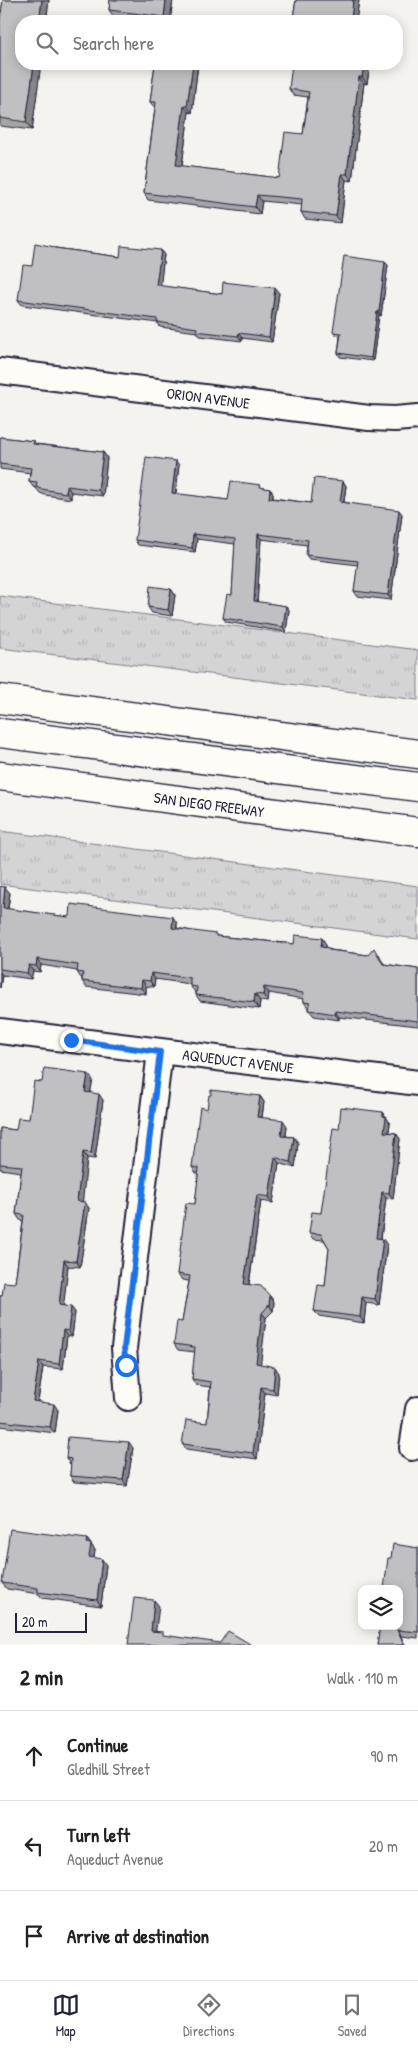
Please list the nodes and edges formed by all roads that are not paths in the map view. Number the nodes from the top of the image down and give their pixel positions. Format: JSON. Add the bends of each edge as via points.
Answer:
{"nodes":[{"id":1,"x":0,"y":371,"type":"edge"},
{"id":2,"x":418,"y":416,"type":"edge"},
{"id":3,"x":0,"y":699,"type":"edge"},
{"id":4,"x":0,"y":733,"type":"edge"},
{"id":5,"x":0,"y":750,"type":"edge"},
{"id":6,"x":418,"y":754,"type":"edge"},
{"id":7,"x":0,"y":776,"type":"edge"},
{"id":8,"x":418,"y":787,"type":"edge"},
{"id":9,"x":418,"y":804,"type":"edge"},
{"id":10,"x":418,"y":832,"type":"edge"},
{"id":11,"x":0,"y":1031,"type":"edge"},
{"id":12,"x":160,"y":1052,"type":"junction"},
{"id":13,"x":418,"y":1083,"type":"edge"},
{"id":14,"x":128,"y":1398,"type":"dead end"},
{"id":15,"x":418,"y":1409,"type":"edge"},
{"id":16,"x":412,"y":1448,"type":"dead end"}],
"edges":[{"from":1,"to":2,"type":"street","name":"ORION AVENUE","via":[[369,418]]},
{"from":3,"to":6,"type":"highway"},
{"from":4,"to":8,"type":"highway"},
{"from":5,"to":9,"type":"highway"},
{"from":7,"to":10,"type":"highway","name":"SAN DIEGO FREEWAY"},
{"from":11,"to":12,"type":"street","name":"AQUEDUCT AVENUE"},
{"from":12,"to":13,"type":"street","name":"AQUEDUCT AVENUE"},
{"from":12,"to":14,"type":"street","via":[[124,1348]]},
{"from":15,"to":16,"type":"street"}]}
